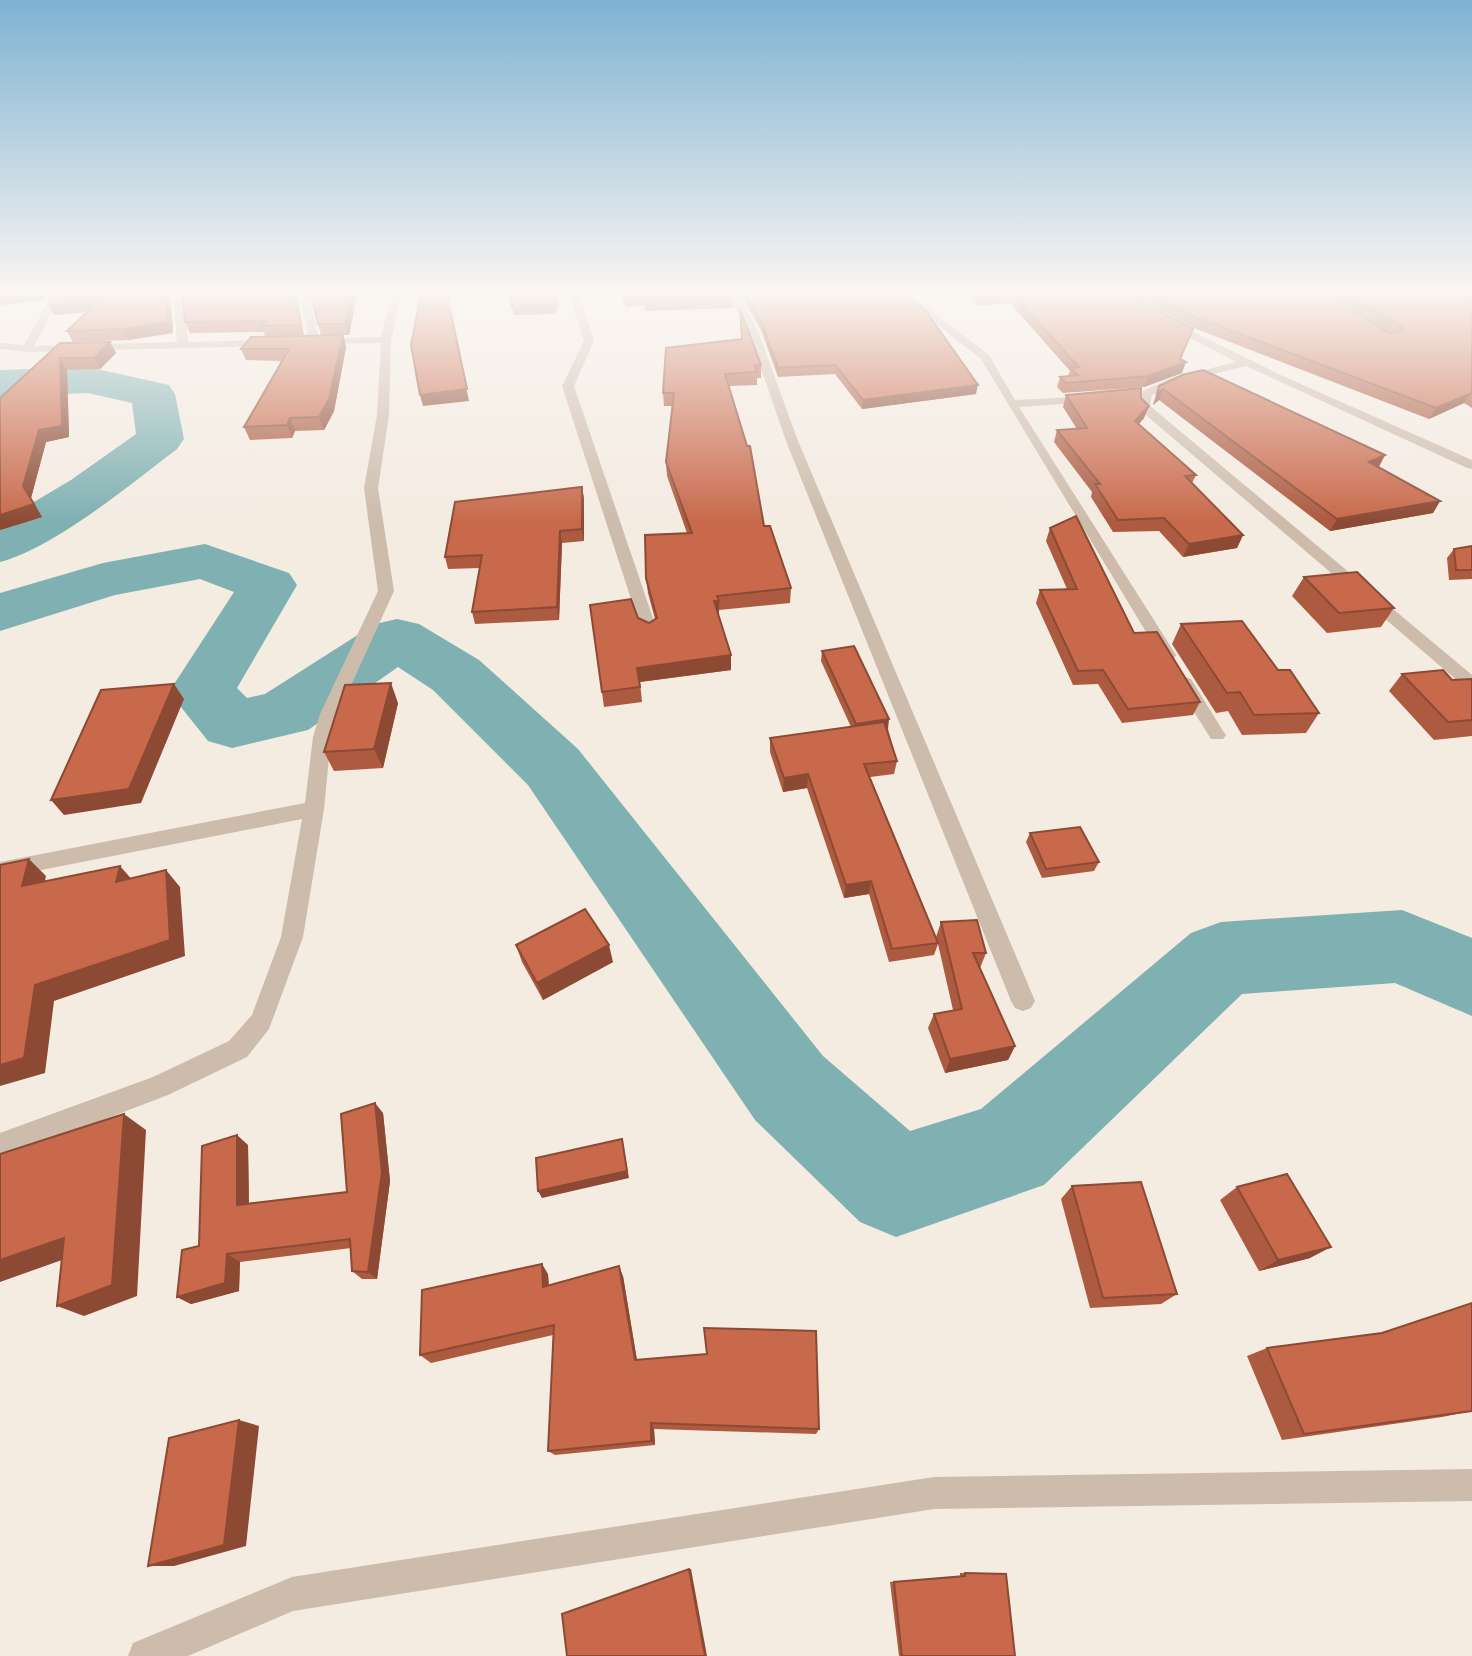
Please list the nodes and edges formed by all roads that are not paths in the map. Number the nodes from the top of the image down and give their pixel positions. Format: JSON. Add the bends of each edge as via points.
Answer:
{"nodes":[{"id":1,"x":385,"y":367,"type":"edge"},
{"id":2,"x":576,"y":367,"type":"edge"},
{"id":3,"x":766,"y":367,"type":"edge"},
{"id":4,"x":991,"y":367,"type":"edge"},
{"id":5,"x":1229,"y":367,"type":"edge"},
{"id":6,"x":1256,"y":367,"type":"edge"},
{"id":7,"x":1099,"y":397,"type":"edge"},
{"id":8,"x":1011,"y":404,"type":"junction"},
{"id":9,"x":1472,"y":465,"type":"edge"},
{"id":10,"x":649,"y":630,"type":"edge"},
{"id":11,"x":1472,"y":684,"type":"edge"},
{"id":12,"x":1217,"y":735,"type":"dead end"},
{"id":13,"x":314,"y":809,"type":"junction"},
{"id":14,"x":0,"y":870,"type":"edge"},
{"id":15,"x":1023,"y":1001,"type":"dead end"},
{"id":16,"x":0,"y":1146,"type":"edge"},
{"id":17,"x":1472,"y":1485,"type":"edge"},
{"id":18,"x":146,"y":1656,"type":"edge"}],
"edges":[{"from":1,"to":13,"type":"street","via":[[371,502],[386,591],[325,725]]},
{"from":2,"to":10,"type":"street","via":[[568,386]]},
{"from":3,"to":15,"type":"street"},
{"from":4,"to":8,"type":"street"},
{"from":5,"to":11,"type":"street","via":[[1142,393],[1144,407]]},
{"from":6,"to":9,"type":"street"},
{"from":7,"to":8,"type":"street"},
{"from":8,"to":12,"type":"street"},
{"from":13,"to":14,"type":"street"},
{"from":13,"to":16,"type":"street","via":[[292,937],[261,1021],[238,1049],[159,1087]]},
{"from":17,"to":18,"type":"street","via":[[934,1493],[292,1594]]}]}
